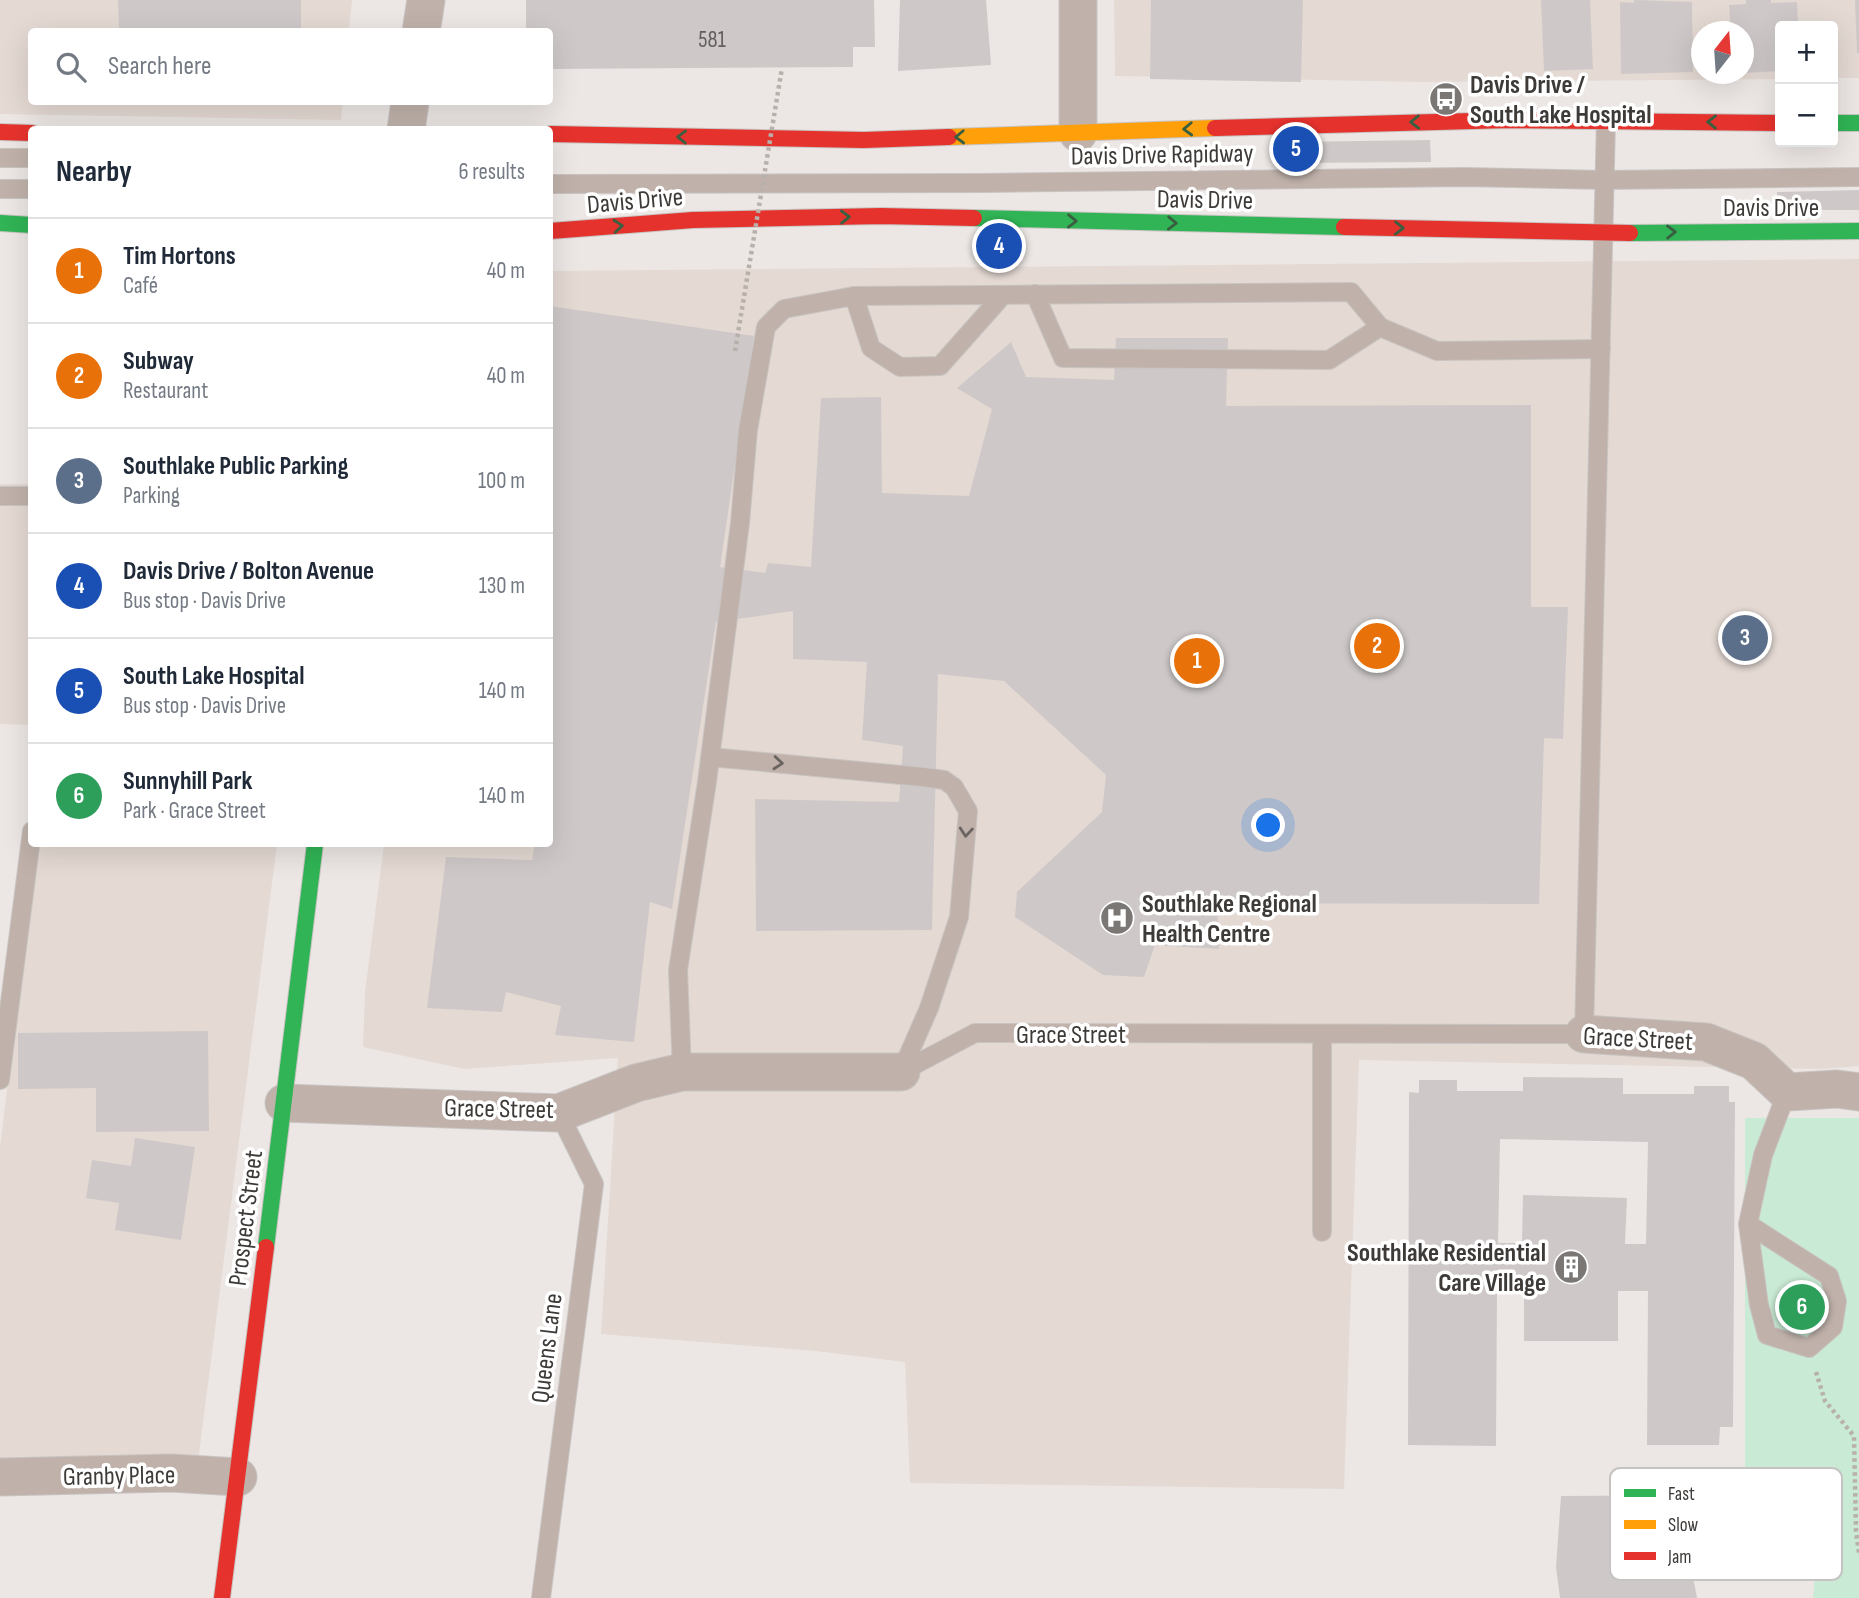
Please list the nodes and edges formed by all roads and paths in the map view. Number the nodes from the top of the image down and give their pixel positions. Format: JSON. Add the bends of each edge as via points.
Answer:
{"nodes":[{"id":1,"x":426,"y":0,"type":"edge"},
{"id":2,"x":1077,"y":0,"type":"edge"},
{"id":3,"x":422,"y":28,"type":"edge"},
{"id":4,"x":782,"y":68,"type":"dead end"},
{"id":5,"x":410,"y":105,"type":"edge"},
{"id":6,"x":1606,"y":121,"type":"junction"},
{"id":7,"x":1775,"y":123,"type":"edge"},
{"id":8,"x":1838,"y":123,"type":"edge"},
{"id":9,"x":1859,"y":123,"type":"edge"},
{"id":10,"x":407,"y":126,"type":"edge"},
{"id":11,"x":0,"y":132,"type":"edge"},
{"id":12,"x":28,"y":133,"type":"edge"},
{"id":13,"x":1078,"y":133,"type":"junction"},
{"id":14,"x":553,"y":134,"type":"edge"},
{"id":15,"x":0,"y":158,"type":"edge"},
{"id":16,"x":28,"y":158,"type":"edge"},
{"id":17,"x":1859,"y":177,"type":"edge"},
{"id":18,"x":1604,"y":180,"type":"junction"},
{"id":19,"x":553,"y":184,"type":"edge"},
{"id":20,"x":0,"y":189,"type":"edge"},
{"id":21,"x":28,"y":189,"type":"edge"},
{"id":22,"x":0,"y":223,"type":"edge"},
{"id":23,"x":28,"y":225,"type":"edge"},
{"id":24,"x":553,"y":231,"type":"edge"},
{"id":25,"x":1859,"y":231,"type":"edge"},
{"id":26,"x":1603,"y":233,"type":"junction"},
{"id":27,"x":1035,"y":294,"type":"junction"},
{"id":28,"x":1003,"y":295,"type":"junction"},
{"id":29,"x":854,"y":296,"type":"junction"},
{"id":30,"x":1380,"y":327,"type":"junction"},
{"id":31,"x":1601,"y":349,"type":"junction"},
{"id":32,"x":735,"y":351,"type":"dead end"},
{"id":33,"x":0,"y":496,"type":"edge"},
{"id":34,"x":28,"y":496,"type":"edge"},
{"id":35,"x":710,"y":757,"type":"junction"},
{"id":36,"x":30,"y":847,"type":"edge"},
{"id":37,"x":315,"y":847,"type":"edge"},
{"id":38,"x":1322,"y":1034,"type":"junction"},
{"id":39,"x":1584,"y":1034,"type":"junction"},
{"id":40,"x":682,"y":1072,"type":"junction"},
{"id":41,"x":901,"y":1072,"type":"junction"},
{"id":42,"x":0,"y":1080,"type":"edge"},
{"id":43,"x":1787,"y":1092,"type":"junction"},
{"id":44,"x":1859,"y":1092,"type":"edge"},
{"id":45,"x":284,"y":1103,"type":"junction"},
{"id":46,"x":559,"y":1113,"type":"junction"},
{"id":47,"x":1748,"y":1224,"type":"junction"},
{"id":48,"x":1322,"y":1232,"type":"dead end"},
{"id":49,"x":1809,"y":1348,"type":"junction"},
{"id":50,"x":0,"y":1477,"type":"edge"},
{"id":51,"x":238,"y":1477,"type":"junction"},
{"id":52,"x":1859,"y":1553,"type":"edge"},
{"id":53,"x":222,"y":1598,"type":"edge"},
{"id":54,"x":541,"y":1598,"type":"edge"}],
"edges":[{"from":1,"to":3,"type":"street"},
{"from":2,"to":13,"type":"street"},
{"from":4,"to":32,"type":"path","bridge":true},
{"from":5,"to":10,"type":"street"},
{"from":7,"to":6,"type":"main road","one_way":true},
{"from":6,"to":13,"type":"main road","one_way":true},
{"from":6,"to":18,"type":"lane"},
{"from":8,"to":9,"type":"main road"},
{"from":11,"to":12,"type":"main road"},
{"from":13,"to":14,"type":"main road","one_way":true,"via":[[864,140]]},
{"from":15,"to":16,"type":"lane"},
{"from":17,"to":18,"type":"lane","name":"Davis Drive Rapidway"},
{"from":18,"to":19,"type":"lane","name":"Davis Drive Rapidway","via":[[1464,177]]},
{"from":18,"to":26,"type":"lane"},
{"from":20,"to":21,"type":"lane"},
{"from":22,"to":23,"type":"main road"},
{"from":24,"to":26,"type":"main road","name":"Davis Drive","one_way":true,"via":[[693,219],[881,216]]},
{"from":26,"to":25,"type":"main road","name":"Davis Drive","one_way":true},
{"from":26,"to":31,"type":"lane"},
{"from":27,"to":28,"type":"lane"},
{"from":27,"to":30,"type":"lane","via":[[1352,292]]},
{"from":27,"to":30,"type":"lane","via":[[1063,358],[1329,360]]},
{"from":28,"to":29,"type":"lane"},
{"from":28,"to":29,"type":"lane","via":[[940,366],[900,367],[871,348]]},
{"from":29,"to":35,"type":"lane","via":[[785,309],[766,327],[748,430]]},
{"from":30,"to":31,"type":"lane","via":[[1437,351]]},
{"from":31,"to":39,"type":"lane"},
{"from":33,"to":34,"type":"lane"},
{"from":35,"to":40,"type":"lane","via":[[678,971]]},
{"from":35,"to":41,"type":"lane","one_way":true,"via":[[923,777],[944,780],[954,787],[968,811],[959,917],[929,1008]]},
{"from":36,"to":42,"type":"lane"},
{"from":37,"to":45,"type":"main road","name":"Prospect Street"},
{"from":38,"to":39,"type":"lane","name":"Grace Street"},
{"from":38,"to":41,"type":"lane","name":"Grace Street","via":[[975,1033]]},
{"from":38,"to":48,"type":"lane"},
{"from":39,"to":43,"type":"street","name":"Grace Street","via":[[1706,1042],[1754,1061]]},
{"from":40,"to":41,"type":"street","name":"Grace Street"},
{"from":40,"to":46,"type":"street","name":"Grace Street","via":[[636,1083]]},
{"from":43,"to":44,"type":"street"},
{"from":43,"to":47,"type":"lane","via":[[1763,1155]]},
{"from":45,"to":46,"type":"street","name":"Grace Street"},
{"from":45,"to":51,"type":"main road","name":"Prospect Street"},
{"from":46,"to":54,"type":"lane","name":"Queens Lane","via":[[594,1184]]},
{"from":47,"to":49,"type":"lane","via":[[1767,1335]]},
{"from":47,"to":49,"type":"lane","via":[[1829,1276],[1837,1301],[1833,1327]]},
{"from":49,"to":52,"type":"path","via":[[1825,1401],[1854,1436]]},
{"from":50,"to":51,"type":"street","name":"Granby Place"},
{"from":51,"to":53,"type":"main road","name":"Prospect Street"}]}
